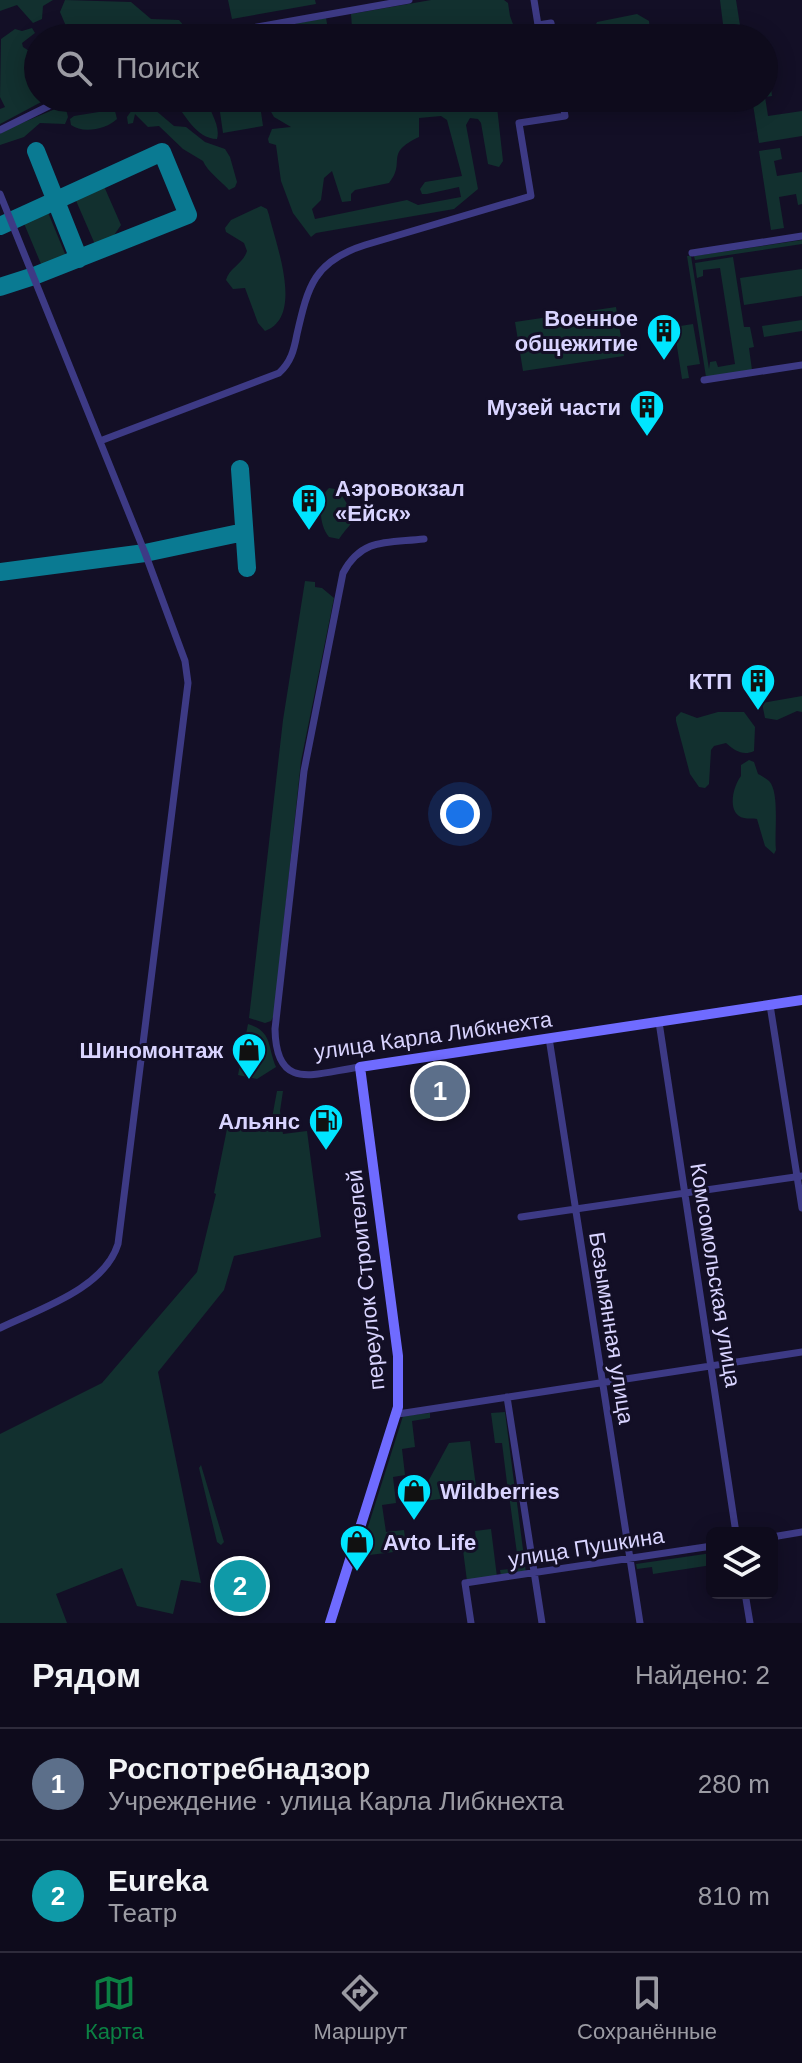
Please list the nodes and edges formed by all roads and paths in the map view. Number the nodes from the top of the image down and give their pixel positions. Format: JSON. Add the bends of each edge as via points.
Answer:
{"nodes":[{"id":1,"x":409,"y":0,"type":"edge"},
{"id":2,"x":534,"y":0,"type":"edge"},
{"id":3,"x":274,"y":24,"type":"edge"},
{"id":4,"x":538,"y":24,"type":"edge"},
{"id":5,"x":37,"y":112,"type":"edge"},
{"id":6,"x":564,"y":112,"type":"edge"},
{"id":7,"x":0,"y":130,"type":"edge"},
{"id":8,"x":0,"y":194,"type":"edge"},
{"id":9,"x":802,"y":236,"type":"edge"},
{"id":10,"x":692,"y":253,"type":"dead end"},
{"id":11,"x":802,"y":365,"type":"edge"},
{"id":12,"x":704,"y":380,"type":"dead end"},
{"id":13,"x":100,"y":441,"type":"junction"},
{"id":14,"x":424,"y":539,"type":"dead end"},
{"id":15,"x":802,"y":1000,"type":"edge"},
{"id":16,"x":770,"y":1005,"type":"junction"},
{"id":17,"x":659,"y":1022,"type":"junction"},
{"id":18,"x":549,"y":1038,"type":"junction"},
{"id":19,"x":360,"y":1067,"type":"junction"},
{"id":20,"x":800,"y":1176,"type":"edge"},
{"id":21,"x":685,"y":1193,"type":"junction"},
{"id":22,"x":802,"y":1208,"type":"edge"},
{"id":23,"x":575,"y":1209,"type":"junction"},
{"id":24,"x":521,"y":1217,"type":"dead end"},
{"id":25,"x":0,"y":1328,"type":"edge"},
{"id":26,"x":802,"y":1352,"type":"edge"},
{"id":27,"x":712,"y":1366,"type":"junction"},
{"id":28,"x":602,"y":1381,"type":"junction"},
{"id":29,"x":507,"y":1397,"type":"junction"},
{"id":30,"x":398,"y":1414,"type":"junction"},
{"id":31,"x":735,"y":1527,"type":"edge"},
{"id":32,"x":802,"y":1532,"type":"edge"},
{"id":33,"x":778,"y":1536,"type":"edge"},
{"id":34,"x":706,"y":1547,"type":"edge"},
{"id":35,"x":630,"y":1558,"type":"junction"},
{"id":36,"x":534,"y":1574,"type":"junction"},
{"id":37,"x":746,"y":1599,"type":"edge"},
{"id":38,"x":330,"y":1623,"type":"edge"},
{"id":39,"x":471,"y":1623,"type":"edge"},
{"id":40,"x":542,"y":1623,"type":"edge"},
{"id":41,"x":640,"y":1623,"type":"edge"},
{"id":42,"x":750,"y":1623,"type":"edge"}],
"edges":[{"from":1,"to":3,"type":"street"},
{"from":2,"to":4,"type":"street"},
{"from":5,"to":7,"type":"street"},
{"from":6,"to":13,"type":"street","via":[[565,116],[519,123],[531,196],[338,255],[310,287],[294,352],[279,373]]},
{"from":8,"to":13,"type":"street"},
{"from":9,"to":10,"type":"street"},
{"from":11,"to":12,"type":"street"},
{"from":13,"to":25,"type":"street","via":[[185,661],[188,693],[118,1244],[105,1270],[88,1284]]},
{"from":14,"to":19,"type":"street","name":"улица Карла Либкнехта","via":[[365,547],[343,573],[304,771],[275,1044],[280,1061],[296,1074]]},
{"from":15,"to":16,"type":"street","name":"улица Карла Либкнехта"},
{"from":16,"to":17,"type":"street","name":"улица Карла Либкнехта"},
{"from":16,"to":20,"type":"street"},
{"from":17,"to":18,"type":"street","name":"улица Карла Либкнехта"},
{"from":17,"to":21,"type":"street","name":"Комсомольская улица"},
{"from":18,"to":19,"type":"street","name":"улица Карла Либкнехта"},
{"from":18,"to":23,"type":"street","name":"Безымянная улица"},
{"from":19,"to":30,"type":"street","name":"переулок Строителей","via":[[398,1356]]},
{"from":20,"to":21,"type":"street"},
{"from":20,"to":22,"type":"street"},
{"from":21,"to":23,"type":"street"},
{"from":21,"to":27,"type":"street","name":"Комсомольская улица"},
{"from":23,"to":24,"type":"street"},
{"from":23,"to":28,"type":"street","name":"Безымянная улица"},
{"from":26,"to":27,"type":"street"},
{"from":27,"to":28,"type":"street"},
{"from":27,"to":31,"type":"street","name":"Комсомольская улица"},
{"from":28,"to":29,"type":"street"},
{"from":28,"to":35,"type":"street","name":"Безымянная улица"},
{"from":29,"to":30,"type":"street"},
{"from":29,"to":36,"type":"street"},
{"from":30,"to":38,"type":"street","name":"переулок Строителей"},
{"from":32,"to":33,"type":"street"},
{"from":34,"to":35,"type":"street","name":"улица Пушкина"},
{"from":35,"to":36,"type":"street","name":"улица Пушкина"},
{"from":35,"to":41,"type":"street","name":"Безымянная улица"},
{"from":36,"to":39,"type":"street","name":"улица Пушкина","via":[[465,1583]]},
{"from":36,"to":40,"type":"street"},
{"from":37,"to":42,"type":"street"}]}
